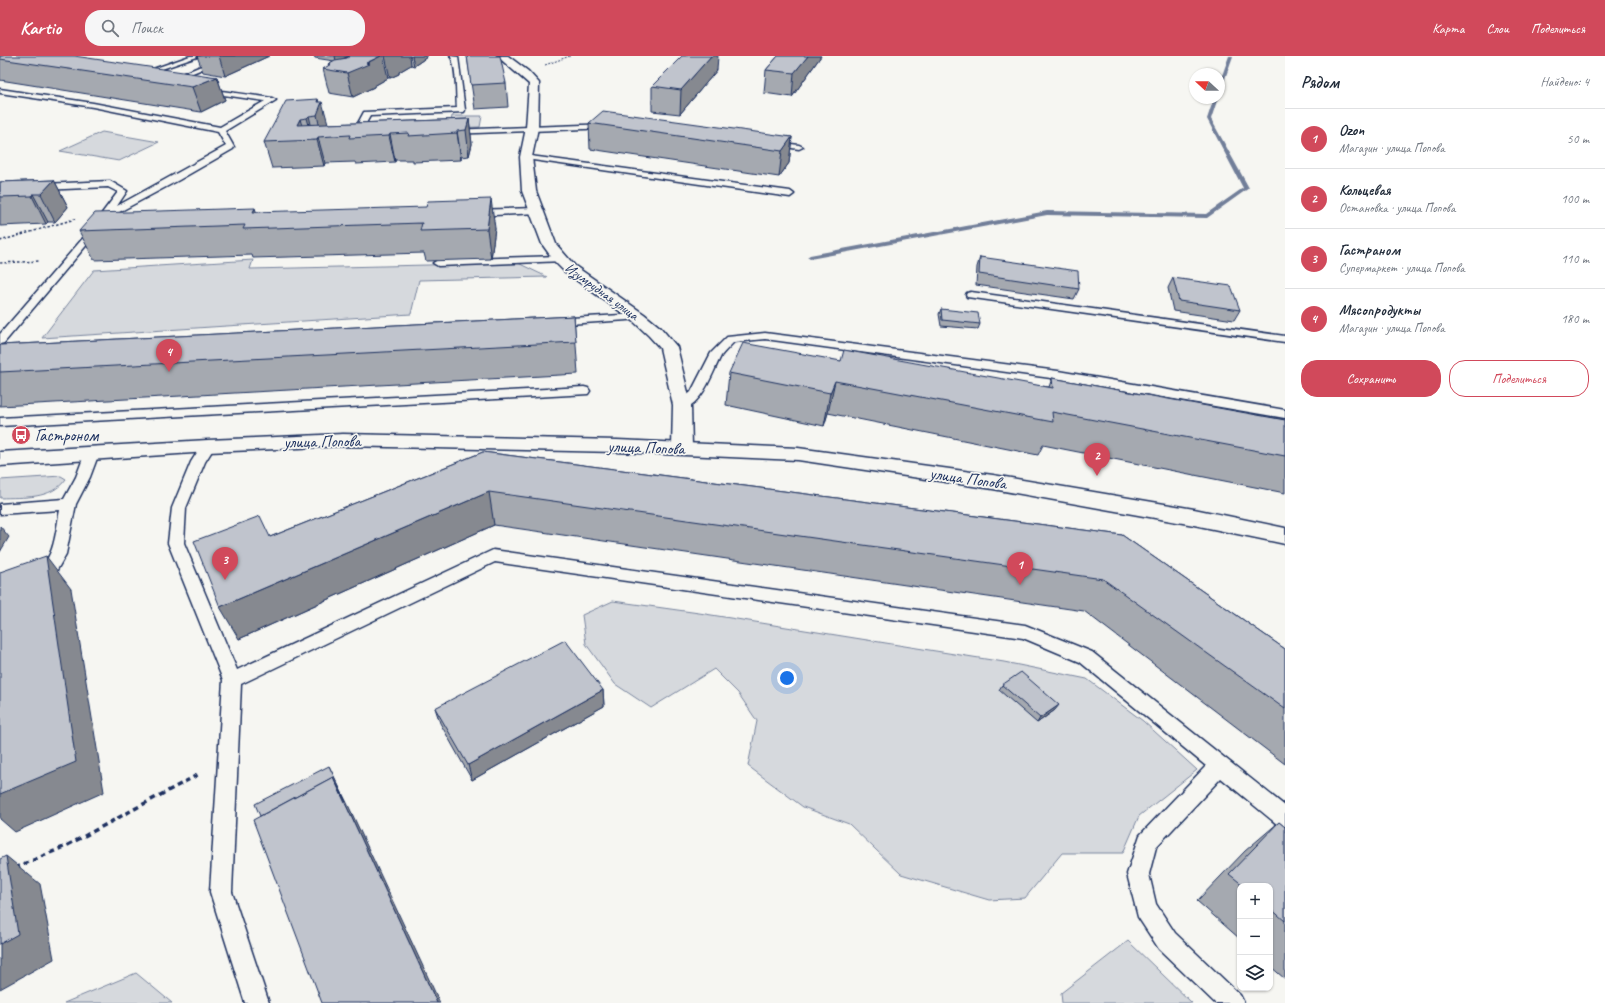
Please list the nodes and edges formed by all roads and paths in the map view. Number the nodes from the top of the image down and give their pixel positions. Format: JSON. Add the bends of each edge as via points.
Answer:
{"nodes":[{"id":1,"x":197,"y":56,"type":"edge"},
{"id":2,"x":231,"y":56,"type":"edge"},
{"id":3,"x":453,"y":56,"type":"edge"},
{"id":4,"x":502,"y":56,"type":"edge"},
{"id":5,"x":146,"y":82,"type":"edge"},
{"id":6,"x":168,"y":85,"type":"edge"},
{"id":7,"x":198,"y":90,"type":"dead end"},
{"id":8,"x":0,"y":91,"type":"edge"},
{"id":9,"x":618,"y":126,"type":"edge"},
{"id":10,"x":532,"y":128,"type":"junction"},
{"id":11,"x":221,"y":130,"type":"junction"},
{"id":12,"x":439,"y":133,"type":"edge"},
{"id":13,"x":370,"y":137,"type":"edge"},
{"id":14,"x":760,"y":142,"type":"edge"},
{"id":15,"x":799,"y":147,"type":"dead end"},
{"id":16,"x":526,"y":157,"type":"junction"},
{"id":17,"x":0,"y":189,"type":"edge"},
{"id":18,"x":790,"y":194,"type":"dead end"},
{"id":19,"x":536,"y":211,"type":"junction"},
{"id":20,"x":106,"y":213,"type":"junction"},
{"id":21,"x":464,"y":213,"type":"edge"},
{"id":22,"x":0,"y":241,"type":"edge"},
{"id":23,"x":560,"y":259,"type":"junction"},
{"id":24,"x":68,"y":260,"type":"junction"},
{"id":25,"x":0,"y":263,"type":"edge"},
{"id":26,"x":438,"y":263,"type":"edge"},
{"id":27,"x":971,"y":295,"type":"dead end"},
{"id":28,"x":638,"y":316,"type":"junction"},
{"id":29,"x":542,"y":323,"type":"edge"},
{"id":30,"x":1285,"y":339,"type":"edge"},
{"id":31,"x":0,"y":341,"type":"edge"},
{"id":32,"x":584,"y":391,"type":"dead end"},
{"id":33,"x":682,"y":404,"type":"junction"},
{"id":34,"x":1285,"y":414,"type":"edge"},
{"id":35,"x":0,"y":422,"type":"edge"},
{"id":36,"x":208,"y":446,"type":"junction"},
{"id":37,"x":682,"y":448,"type":"junction"},
{"id":38,"x":92,"y":453,"type":"junction"},
{"id":39,"x":0,"y":460,"type":"edge"},
{"id":40,"x":69,"y":504,"type":"junction"},
{"id":41,"x":0,"y":509,"type":"edge"},
{"id":42,"x":1285,"y":536,"type":"edge"},
{"id":43,"x":26,"y":585,"type":"edge"},
{"id":44,"x":232,"y":680,"type":"junction"},
{"id":45,"x":228,"y":758,"type":"junction"},
{"id":46,"x":1220,"y":765,"type":"junction"},
{"id":47,"x":1285,"y":818,"type":"edge"},
{"id":48,"x":7,"y":871,"type":"edge"},
{"id":49,"x":256,"y":1003,"type":"edge"},
{"id":50,"x":1232,"y":1003,"type":"edge"}],
"edges":[{"from":1,"to":5,"type":"lane","via":[[131,79]]},
{"from":2,"to":6,"type":"lane"},
{"from":3,"to":13,"type":"lane","via":[[458,66],[461,110],[367,114],[354,138]]},
{"from":4,"to":10,"type":"street","name":"Изумрудная улица","via":[[534,84]]},
{"from":7,"to":11,"type":"lane","via":[[272,100]]},
{"from":8,"to":11,"type":"lane","via":[[93,105]]},
{"from":9,"to":10,"type":"lane"},
{"from":10,"to":12,"type":"lane"},
{"from":10,"to":16,"type":"street","name":"Изумрудная улица"},
{"from":11,"to":20,"type":"lane","via":[[230,147]]},
{"from":14,"to":15,"type":"lane"},
{"from":16,"to":18,"type":"lane"},
{"from":16,"to":19,"type":"street","name":"Изумрудная улица","via":[[529,191]]},
{"from":17,"to":20,"type":"lane","via":[[110,184],[123,191]]},
{"from":19,"to":21,"type":"lane"},
{"from":19,"to":23,"type":"street","name":"Изумрудная улица","via":[[549,244]]},
{"from":20,"to":22,"type":"path"},
{"from":20,"to":24,"type":"lane"},
{"from":23,"to":26,"type":"lane"},
{"from":23,"to":28,"type":"street","name":"Изумрудная улица","via":[[570,269]]},
{"from":24,"to":25,"type":"path"},
{"from":24,"to":31,"type":"lane"},
{"from":27,"to":30,"type":"lane"},
{"from":28,"to":29,"type":"lane"},
{"from":28,"to":33,"type":"street","name":"Изумрудная улица","via":[[668,347]]},
{"from":32,"to":35,"type":"lane"},
{"from":33,"to":34,"type":"lane","via":[[696,394],[717,353],[731,339],[765,336],[1058,375]]},
{"from":33,"to":37,"type":"street","name":"Изумрудная улица"},
{"from":36,"to":37,"type":"street","name":"улица Попова","via":[[342,440]]},
{"from":36,"to":38,"type":"street","name":"улица Попова"},
{"from":36,"to":44,"type":"lane","via":[[198,462],[179,508],[176,543]]},
{"from":37,"to":42,"type":"street","name":"улица Попова","via":[[798,454],[993,482],[1194,517]]},
{"from":38,"to":39,"type":"street","name":"улица Попова"},
{"from":38,"to":40,"type":"lane"},
{"from":40,"to":41,"type":"lane"},
{"from":40,"to":43,"type":"lane","via":[[58,554],[51,566]]},
{"from":44,"to":45,"type":"lane"},
{"from":44,"to":46,"type":"lane","via":[[493,556],[1025,632],[1086,657]]},
{"from":45,"to":48,"type":"path","via":[[66,846]]},
{"from":45,"to":49,"type":"lane","via":[[221,892]]},
{"from":46,"to":47,"type":"lane"},
{"from":46,"to":50,"type":"lane","via":[[1146,842],[1138,874],[1146,909],[1167,941]]}]}
